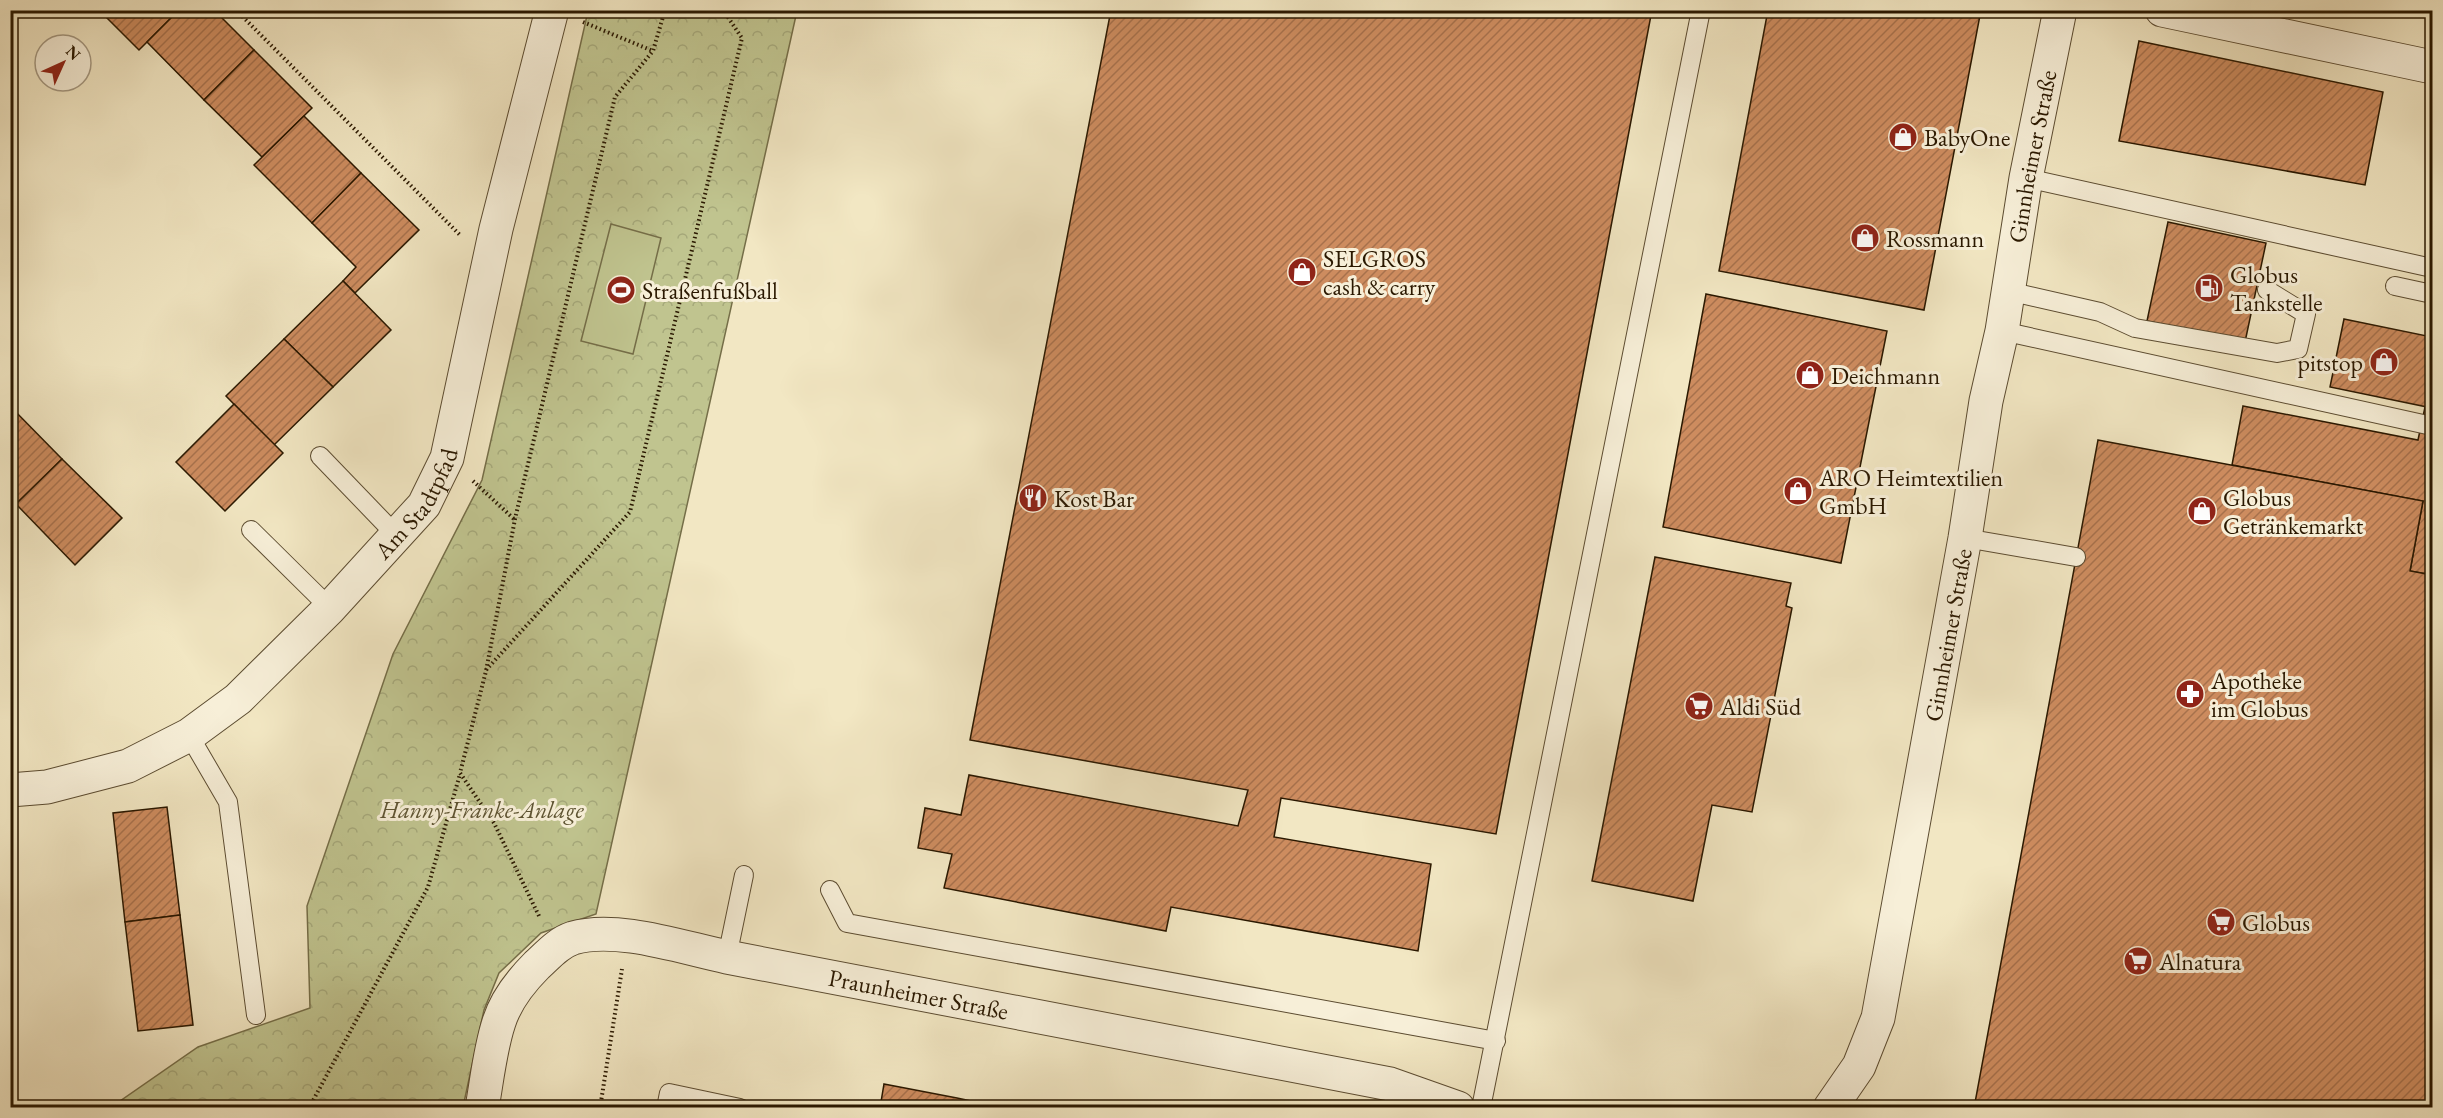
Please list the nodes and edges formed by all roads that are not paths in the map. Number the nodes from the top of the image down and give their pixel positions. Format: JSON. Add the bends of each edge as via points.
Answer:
{"nodes":[{"id":1,"x":1701,"y":10,"type":"edge"},
{"id":2,"x":2060,"y":10,"type":"edge"},
{"id":3,"x":2162,"y":10,"type":"edge"},
{"id":4,"x":552,"y":11,"type":"edge"},
{"id":5,"x":2433,"y":67,"type":"edge"},
{"id":6,"x":2026,"y":178,"type":"junction"},
{"id":7,"x":2433,"y":268,"type":"edge"},
{"id":8,"x":2396,"y":286,"type":"dead end"},
{"id":9,"x":2267,"y":290,"type":"dead end"},
{"id":10,"x":2008,"y":291,"type":"junction"},
{"id":11,"x":2433,"y":294,"type":"edge"},
{"id":12,"x":2002,"y":331,"type":"junction"},
{"id":13,"x":2433,"y":426,"type":"edge"},
{"id":14,"x":320,"y":456,"type":"dead end"},
{"id":15,"x":251,"y":530,"type":"dead end"},
{"id":16,"x":397,"y":536,"type":"junction"},
{"id":17,"x":1965,"y":538,"type":"junction"},
{"id":18,"x":2076,"y":556,"type":"dead end"},
{"id":19,"x":330,"y":608,"type":"junction"},
{"id":20,"x":189,"y":735,"type":"junction"},
{"id":21,"x":10,"y":790,"type":"edge"},
{"id":22,"x":744,"y":875,"type":"dead end"},
{"id":23,"x":830,"y":890,"type":"dead end"},
{"id":24,"x":727,"y":957,"type":"junction"},
{"id":25,"x":256,"y":1015,"type":"dead end"},
{"id":26,"x":1496,"y":1041,"type":"junction"},
{"id":27,"x":482,"y":1107,"type":"edge"},
{"id":28,"x":666,"y":1107,"type":"edge"},
{"id":29,"x":740,"y":1107,"type":"edge"},
{"id":30,"x":1458,"y":1107,"type":"edge"},
{"id":31,"x":1481,"y":1107,"type":"edge"},
{"id":32,"x":1830,"y":1107,"type":"edge"}],
"edges":[{"from":1,"to":26,"type":"lane"},
{"from":2,"to":6,"type":"street","name":"Ginnheimer Straße"},
{"from":3,"to":5,"type":"street"},
{"from":4,"to":16,"type":"street","name":"Am Stadtpfad","via":[[496,229],[447,458],[424,505]]},
{"from":6,"to":7,"type":"lane"},
{"from":6,"to":10,"type":"street","name":"Ginnheimer Straße"},
{"from":8,"to":11,"type":"lane"},
{"from":9,"to":10,"type":"lane","via":[[2306,314],[2298,349],[2277,353],[2135,328],[2100,312]]},
{"from":10,"to":12,"type":"street","name":"Ginnheimer Straße"},
{"from":12,"to":13,"type":"lane"},
{"from":12,"to":17,"type":"street","name":"Ginnheimer Straße","via":[[1986,401]]},
{"from":14,"to":16,"type":"lane"},
{"from":15,"to":19,"type":"lane"},
{"from":16,"to":19,"type":"street","name":"Am Stadtpfad"},
{"from":17,"to":18,"type":"lane"},
{"from":17,"to":32,"type":"street","name":"Ginnheimer Straße","via":[[1878,1018],[1859,1066]]},
{"from":19,"to":20,"type":"street","name":"Am Stadtpfad","via":[[238,699]]},
{"from":20,"to":21,"type":"street","name":"Am Stadtpfad","via":[[128,766],[47,787]]},
{"from":20,"to":25,"type":"lane","via":[[228,802]]},
{"from":22,"to":24,"type":"lane"},
{"from":23,"to":26,"type":"lane","via":[[847,923]]},
{"from":24,"to":27,"type":"street","name":"Praunheimer Straße","via":[[635,937],[601,934],[573,938],[556,947],[513,993],[499,1022]]},
{"from":24,"to":30,"type":"street","name":"Praunheimer Straße","via":[[1390,1083]]},
{"from":26,"to":31,"type":"lane"},
{"from":28,"to":29,"type":"lane","via":[[669,1093]]}]}
